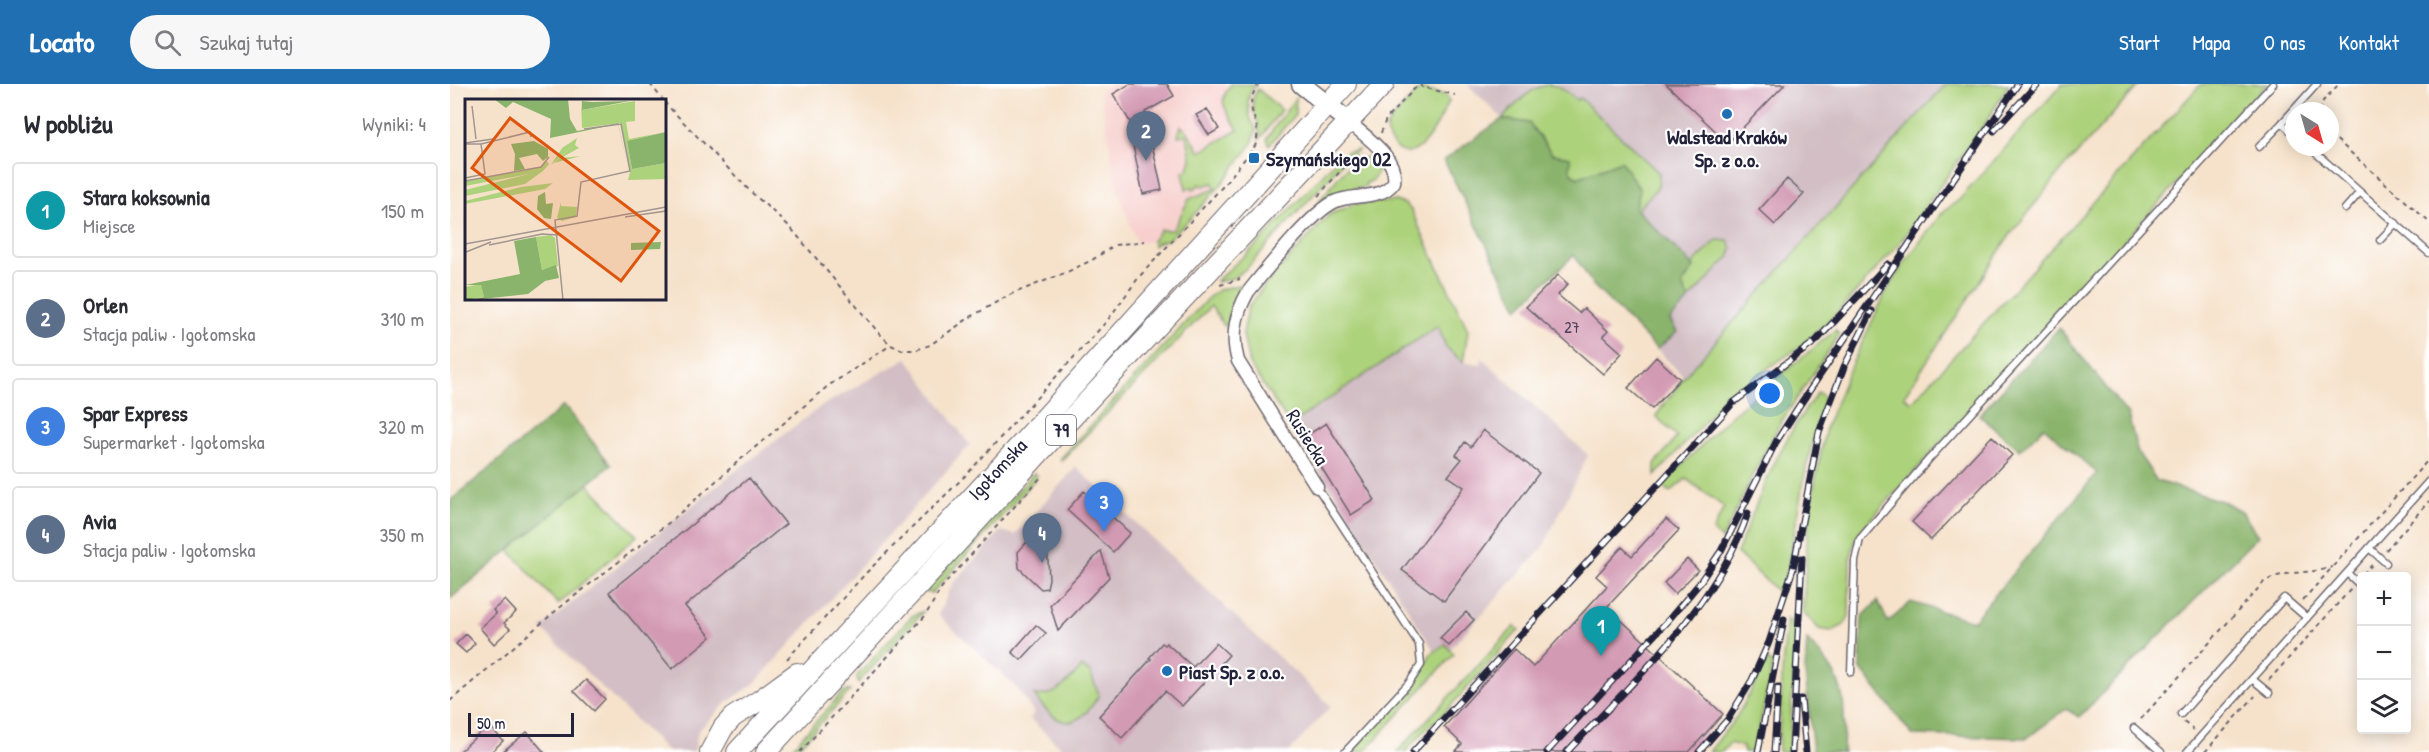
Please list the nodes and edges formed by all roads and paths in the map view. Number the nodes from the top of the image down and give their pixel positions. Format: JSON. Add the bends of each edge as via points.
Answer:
{"nodes":[{"id":1,"x":650,"y":84,"type":"edge"},
{"id":2,"x":1259,"y":84,"type":"edge"},
{"id":3,"x":1300,"y":84,"type":"edge"},
{"id":4,"x":1346,"y":84,"type":"edge"},
{"id":5,"x":1384,"y":84,"type":"edge"},
{"id":6,"x":1419,"y":84,"type":"edge"},
{"id":7,"x":2273,"y":84,"type":"edge"},
{"id":8,"x":2317,"y":84,"type":"edge"},
{"id":9,"x":2339,"y":84,"type":"edge"},
{"id":10,"x":1455,"y":95,"type":"dead end"},
{"id":11,"x":662,"y":99,"type":"edge"},
{"id":12,"x":2323,"y":102,"type":"edge"},
{"id":13,"x":666,"y":103,"type":"edge"},
{"id":14,"x":1328,"y":105,"type":"junction"},
{"id":15,"x":1349,"y":122,"type":"junction"},
{"id":16,"x":2282,"y":123,"type":"junction"},
{"id":17,"x":2285,"y":126,"type":"edge"},
{"id":18,"x":1378,"y":136,"type":"dead end"},
{"id":19,"x":2339,"y":142,"type":"edge"},
{"id":20,"x":2259,"y":147,"type":"dead end"},
{"id":21,"x":1366,"y":150,"type":"dead end"},
{"id":22,"x":2319,"y":156,"type":"edge"},
{"id":23,"x":2360,"y":192,"type":"junction"},
{"id":24,"x":1312,"y":202,"type":"dead end"},
{"id":25,"x":2345,"y":209,"type":"dead end"},
{"id":26,"x":2429,"y":222,"type":"edge"},
{"id":27,"x":2396,"y":224,"type":"junction"},
{"id":28,"x":2380,"y":240,"type":"dead end"},
{"id":29,"x":1144,"y":242,"type":"dead end"},
{"id":30,"x":2429,"y":253,"type":"edge"},
{"id":31,"x":1243,"y":278,"type":"dead end"},
{"id":32,"x":1214,"y":287,"type":"dead end"},
{"id":33,"x":891,"y":345,"type":"junction"},
{"id":34,"x":2429,"y":459,"type":"edge"},
{"id":35,"x":2427,"y":464,"type":"edge"},
{"id":36,"x":1041,"y":479,"type":"dead end"},
{"id":37,"x":2429,"y":481,"type":"edge"},
{"id":38,"x":1317,"y":487,"type":"joint"},
{"id":39,"x":2429,"y":501,"type":"edge"},
{"id":40,"x":2369,"y":548,"type":"junction"},
{"id":41,"x":2379,"y":557,"type":"junction"},
{"id":42,"x":2386,"y":562,"type":"dead end"},
{"id":43,"x":2332,"y":567,"type":"junction"},
{"id":44,"x":2368,"y":572,"type":"edge"},
{"id":45,"x":2347,"y":573,"type":"junction"},
{"id":46,"x":2357,"y":580,"type":"edge"},
{"id":47,"x":2357,"y":585,"type":"edge"},
{"id":48,"x":2295,"y":608,"type":"junction"},
{"id":49,"x":2307,"y":618,"type":"junction"},
{"id":50,"x":848,"y":631,"type":"junction"},
{"id":51,"x":786,"y":660,"type":"dead end"},
{"id":52,"x":1851,"y":672,"type":"dead end"},
{"id":53,"x":2253,"y":679,"type":"junction"},
{"id":54,"x":2262,"y":687,"type":"junction"},
{"id":55,"x":2269,"y":693,"type":"dead end"},
{"id":56,"x":450,"y":701,"type":"edge"},
{"id":57,"x":2181,"y":714,"type":"dead end"},
{"id":58,"x":2134,"y":728,"type":"joint"},
{"id":59,"x":710,"y":752,"type":"edge"},
{"id":60,"x":737,"y":752,"type":"edge"},
{"id":61,"x":766,"y":752,"type":"edge"},
{"id":62,"x":800,"y":752,"type":"edge"},
{"id":63,"x":1345,"y":752,"type":"edge"},
{"id":64,"x":2161,"y":752,"type":"edge"},
{"id":65,"x":2187,"y":752,"type":"edge"},
{"id":66,"x":2205,"y":752,"type":"edge"}],
"edges":[{"from":1,"to":11,"type":"path"},
{"from":2,"to":51,"type":"path","via":[[1250,103],[1258,129],[1257,140],[1238,169],[976,465],[874,564]]},
{"from":3,"to":14,"type":"street"},
{"from":4,"to":14,"type":"main road","name":"Igołomska","number":"79"},
{"from":5,"to":15,"type":"main road","name":"Igołomska","number":"79"},
{"from":6,"to":10,"type":"path"},
{"from":6,"to":18,"type":"path","via":[[1386,119]]},
{"from":7,"to":52,"type":"lane","via":[[1860,539],[1855,561]]},
{"from":8,"to":16,"type":"lane"},
{"from":9,"to":12,"type":"path"},
{"from":13,"to":33,"type":"path","via":[[790,227]]},
{"from":14,"to":15,"type":"street"},
{"from":14,"to":50,"type":"main road","name":"Igołomska","number":"79"},
{"from":15,"to":38,"type":"street","name":"Rusiecka","via":[[1382,154],[1394,182],[1386,190],[1342,199],[1318,213],[1248,292],[1237,317],[1234,348],[1238,361]]},
{"from":15,"to":61,"type":"main road","name":"Igołomska","number":"79"},
{"from":16,"to":17,"type":"lane"},
{"from":16,"to":20,"type":"lane"},
{"from":19,"to":26,"type":"path"},
{"from":21,"to":24,"type":"path","via":[[1344,167]]},
{"from":22,"to":23,"type":"lane"},
{"from":23,"to":25,"type":"lane"},
{"from":23,"to":27,"type":"lane"},
{"from":27,"to":28,"type":"lane"},
{"from":27,"to":30,"type":"lane"},
{"from":29,"to":33,"type":"path","via":[[1115,245],[1065,273],[1009,295],[930,345],[902,350]]},
{"from":31,"to":32,"type":"path"},
{"from":33,"to":56,"type":"path","via":[[828,386],[671,521],[558,609]]},
{"from":34,"to":35,"type":"path"},
{"from":35,"to":43,"type":"path"},
{"from":36,"to":62,"type":"path","via":[[942,587],[925,616]]},
{"from":37,"to":40,"type":"lane"},
{"from":38,"to":63,"type":"lane","name":"Rusiecka","via":[[1419,644],[1422,665]]},
{"from":39,"to":41,"type":"path"},
{"from":40,"to":41,"type":"lane"},
{"from":40,"to":45,"type":"lane"},
{"from":41,"to":42,"type":"lane"},
{"from":41,"to":44,"type":"path"},
{"from":43,"to":48,"type":"path"},
{"from":43,"to":58,"type":"path","via":[[2279,575],[2264,582]]},
{"from":45,"to":46,"type":"lane"},
{"from":45,"to":49,"type":"lane"},
{"from":47,"to":54,"type":"path"},
{"from":48,"to":49,"type":"lane"},
{"from":48,"to":57,"type":"lane","via":[[2284,598]]},
{"from":49,"to":53,"type":"lane"},
{"from":50,"to":59,"type":"main road","via":[[778,688],[733,717]]},
{"from":50,"to":60,"type":"main road","name":"Igołomska","number":"79"},
{"from":53,"to":54,"type":"lane"},
{"from":53,"to":65,"type":"lane"},
{"from":54,"to":55,"type":"lane"},
{"from":54,"to":66,"type":"path"},
{"from":58,"to":64,"type":"lane"}]}
